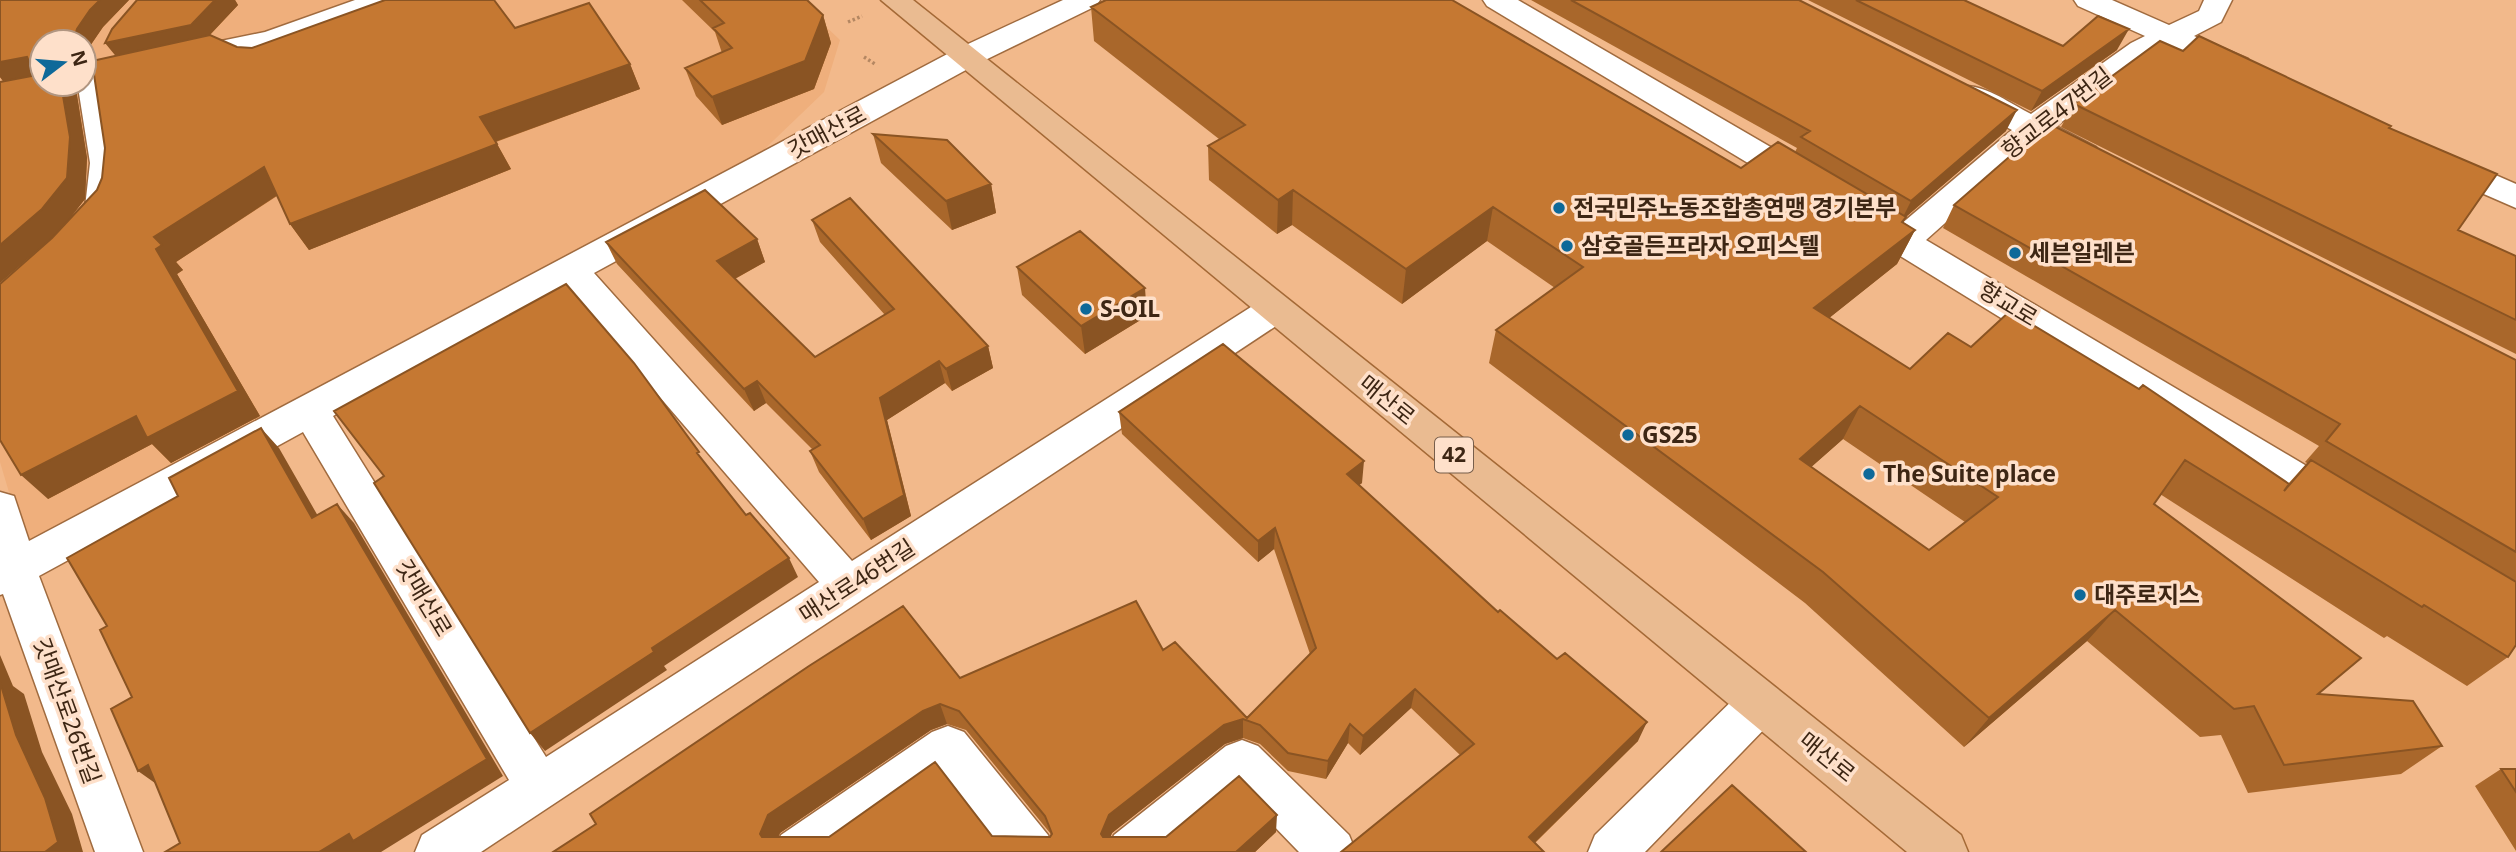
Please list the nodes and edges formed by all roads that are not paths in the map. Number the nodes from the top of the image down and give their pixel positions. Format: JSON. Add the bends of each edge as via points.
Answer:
{"nodes":[{"id":1,"x":382,"y":0,"type":"edge"},
{"id":2,"x":895,"y":0,"type":"edge"},
{"id":3,"x":1086,"y":0,"type":"edge"},
{"id":4,"x":1497,"y":0,"type":"edge"},
{"id":5,"x":2088,"y":0,"type":"edge"},
{"id":6,"x":2218,"y":0,"type":"edge"},
{"id":7,"x":2172,"y":36,"type":"junction"},
{"id":8,"x":110,"y":42,"type":"edge"},
{"id":9,"x":964,"y":58,"type":"junction"},
{"id":10,"x":98,"y":62,"type":"edge"},
{"id":11,"x":98,"y":76,"type":"edge"},
{"id":12,"x":2258,"y":76,"type":"edge"},
{"id":13,"x":1937,"y":79,"type":"edge"},
{"id":14,"x":92,"y":98,"type":"edge"},
{"id":15,"x":2033,"y":128,"type":"junction"},
{"id":16,"x":2418,"y":151,"type":"edge"},
{"id":17,"x":2107,"y":166,"type":"edge"},
{"id":18,"x":2516,"y":197,"type":"edge"},
{"id":19,"x":80,"y":232,"type":"edge"},
{"id":20,"x":1903,"y":241,"type":"junction"},
{"id":21,"x":571,"y":270,"type":"junction"},
{"id":22,"x":1275,"y":309,"type":"junction"},
{"id":23,"x":310,"y":411,"type":"junction"},
{"id":24,"x":0,"y":508,"type":"edge"},
{"id":25,"x":2363,"y":520,"type":"edge"},
{"id":26,"x":7,"y":573,"type":"edge"},
{"id":27,"x":849,"y":587,"type":"junction"},
{"id":28,"x":1760,"y":703,"type":"junction"},
{"id":29,"x":538,"y":786,"type":"junction"},
{"id":30,"x":119,"y":852,"type":"edge"},
{"id":31,"x":439,"y":852,"type":"edge"},
{"id":32,"x":798,"y":852,"type":"edge"},
{"id":33,"x":1031,"y":852,"type":"edge"},
{"id":34,"x":1132,"y":852,"type":"edge"},
{"id":35,"x":1332,"y":852,"type":"edge"},
{"id":36,"x":1612,"y":852,"type":"edge"},
{"id":37,"x":1944,"y":852,"type":"edge"}],
"edges":[{"from":1,"to":11,"type":"street","via":[[274,39]]},
{"from":2,"to":9,"type":"main road","name":"매산로","number":"42"},
{"from":3,"to":9,"type":"street","name":"갓매산로"},
{"from":4,"to":20,"type":"street","name":"향교로"},
{"from":5,"to":7,"type":"street"},
{"from":6,"to":7,"type":"street","name":"향교로47번길","via":[[2211,16]]},
{"from":7,"to":12,"type":"street"},
{"from":7,"to":15,"type":"street","name":"향교로47번길","via":[[2142,49]]},
{"from":8,"to":10,"type":"street"},
{"from":9,"to":21,"type":"street","name":"갓매산로"},
{"from":9,"to":22,"type":"main road","name":"매산로","number":"42"},
{"from":13,"to":15,"type":"street"},
{"from":14,"to":19,"type":"street","via":[[106,163],[104,205]]},
{"from":15,"to":17,"type":"street"},
{"from":15,"to":20,"type":"street","name":"향교로47번길"},
{"from":16,"to":18,"type":"street"},
{"from":20,"to":25,"type":"street","name":"향교로"},
{"from":21,"to":23,"type":"street","name":"갓매산로"},
{"from":21,"to":27,"type":"street"},
{"from":22,"to":27,"type":"street","name":"매산로46번길"},
{"from":22,"to":28,"type":"main road","name":"매산로","number":"42"},
{"from":23,"to":26,"type":"street","name":"갓매산로"},
{"from":23,"to":29,"type":"street","name":"갓매산로"},
{"from":24,"to":26,"type":"street","name":"갓매산로26번길"},
{"from":26,"to":30,"type":"street","name":"갓매산로26번길"},
{"from":27,"to":29,"type":"street","name":"매산로46번길"},
{"from":28,"to":36,"type":"street"},
{"from":28,"to":37,"type":"main road","name":"매산로","number":"42"},
{"from":29,"to":31,"type":"street","name":"매산로46번길"},
{"from":32,"to":33,"type":"street","via":[[948,747]]},
{"from":34,"to":35,"type":"street","via":[[1242,761]]}]}
